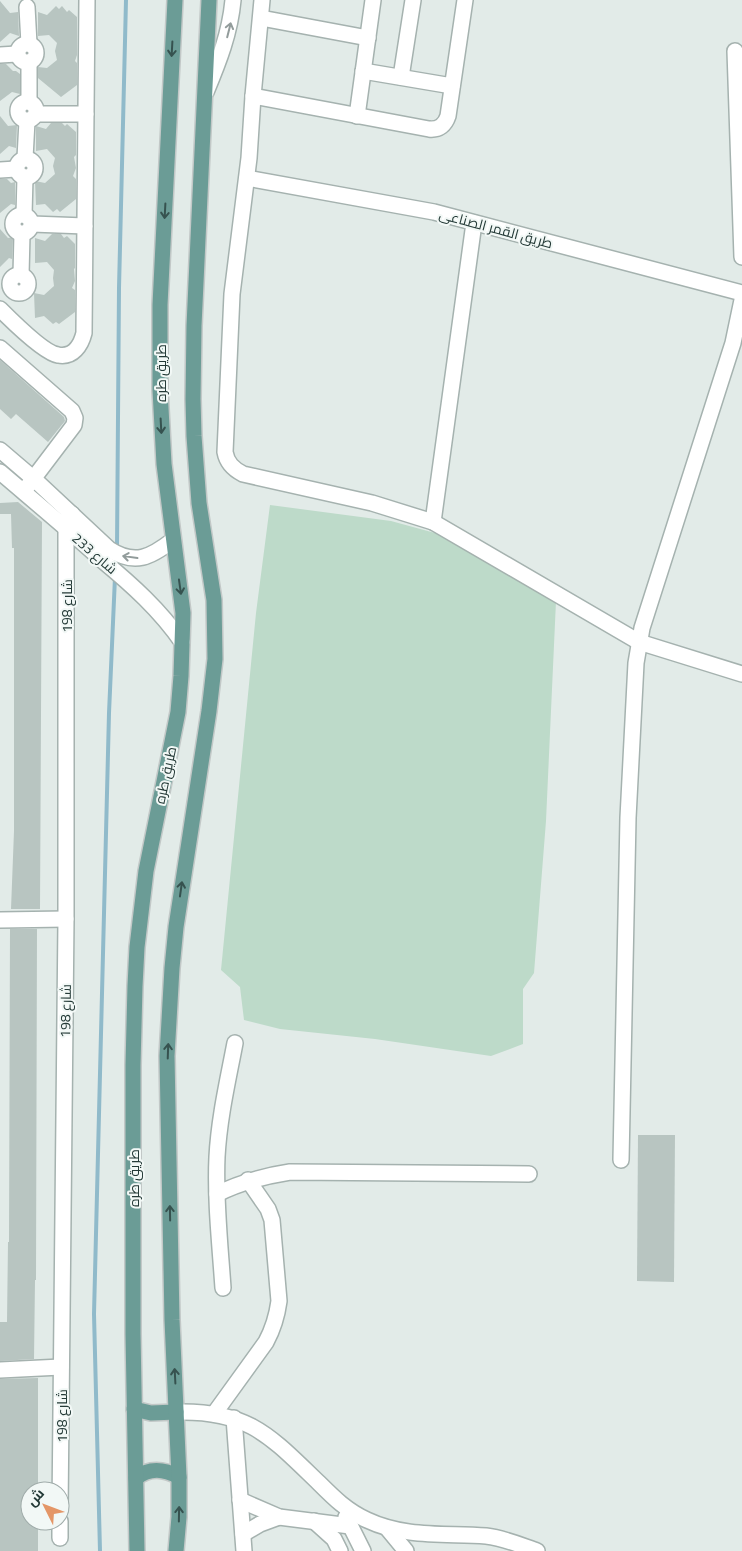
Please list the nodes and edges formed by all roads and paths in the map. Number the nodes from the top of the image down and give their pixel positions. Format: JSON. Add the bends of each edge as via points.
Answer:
{"nodes":[{"id":1,"x":87,"y":0,"type":"edge"},
{"id":2,"x":175,"y":0,"type":"edge"},
{"id":3,"x":210,"y":0,"type":"edge"},
{"id":4,"x":233,"y":0,"type":"edge"},
{"id":5,"x":262,"y":0,"type":"edge"},
{"id":6,"x":373,"y":0,"type":"edge"},
{"id":7,"x":413,"y":0,"type":"edge"},
{"id":8,"x":465,"y":0,"type":"edge"},
{"id":9,"x":28,"y":2,"type":"edge"},
{"id":10,"x":261,"y":18,"type":"junction"},
{"id":11,"x":368,"y":38,"type":"junction"},
{"id":12,"x":735,"y":50,"type":"dead end"},
{"id":13,"x":0,"y":55,"type":"edge"},
{"id":14,"x":23,"y":58,"type":"junction"},
{"id":15,"x":363,"y":71,"type":"junction"},
{"id":16,"x":400,"y":77,"type":"junction"},
{"id":17,"x":452,"y":86,"type":"junction"},
{"id":18,"x":206,"y":92,"type":"junction"},
{"id":19,"x":252,"y":96,"type":"junction"},
{"id":20,"x":31,"y":112,"type":"junction"},
{"id":21,"x":86,"y":114,"type":"junction"},
{"id":22,"x":357,"y":116,"type":"junction"},
{"id":23,"x":22,"y":168,"type":"junction"},
{"id":24,"x":0,"y":170,"type":"edge"},
{"id":25,"x":247,"y":178,"type":"junction"},
{"id":26,"x":474,"y":223,"type":"junction"},
{"id":27,"x":26,"y":224,"type":"junction"},
{"id":28,"x":85,"y":226,"type":"junction"},
{"id":29,"x":742,"y":257,"type":"edge"},
{"id":30,"x":9,"y":288,"type":"edge"},
{"id":31,"x":742,"y":293,"type":"edge"},
{"id":32,"x":742,"y":300,"type":"edge"},
{"id":33,"x":0,"y":309,"type":"edge"},
{"id":34,"x":15,"y":323,"type":"junction"},
{"id":35,"x":738,"y":344,"type":"edge"},
{"id":36,"x":0,"y":348,"type":"edge"},
{"id":37,"x":0,"y":450,"type":"edge"},
{"id":38,"x":0,"y":472,"type":"edge"},
{"id":39,"x":34,"y":479,"type":"junction"},
{"id":40,"x":23,"y":492,"type":"junction"},
{"id":41,"x":69,"y":520,"type":"junction"},
{"id":42,"x":433,"y":522,"type":"junction"},
{"id":43,"x":173,"y":540,"type":"junction"},
{"id":44,"x":182,"y":642,"type":"junction"},
{"id":45,"x":639,"y":642,"type":"junction"},
{"id":46,"x":742,"y":674,"type":"edge"},
{"id":47,"x":66,"y":918,"type":"junction"},
{"id":48,"x":0,"y":920,"type":"edge"},
{"id":49,"x":235,"y":1042,"type":"dead end"},
{"id":50,"x":621,"y":1160,"type":"dead end"},
{"id":51,"x":529,"y":1174,"type":"dead end"},
{"id":52,"x":248,"y":1180,"type":"junction"},
{"id":53,"x":217,"y":1194,"type":"junction"},
{"id":54,"x":223,"y":1288,"type":"dead end"},
{"id":55,"x":61,"y":1368,"type":"junction"},
{"id":56,"x":0,"y":1370,"type":"edge"},
{"id":57,"x":134,"y":1409,"type":"junction"},
{"id":58,"x":176,"y":1412,"type":"junction"},
{"id":59,"x":214,"y":1414,"type":"junction"},
{"id":60,"x":234,"y":1418,"type":"junction"},
{"id":61,"x":179,"y":1477,"type":"junction"},
{"id":62,"x":136,"y":1478,"type":"junction"},
{"id":63,"x":60,"y":1481,"type":"edge"},
{"id":64,"x":240,"y":1500,"type":"junction"},
{"id":65,"x":339,"y":1503,"type":"junction"},
{"id":66,"x":279,"y":1517,"type":"junction"},
{"id":67,"x":314,"y":1521,"type":"junction"},
{"id":68,"x":350,"y":1526,"type":"junction"},
{"id":69,"x":387,"y":1528,"type":"junction"},
{"id":70,"x":60,"y":1531,"type":"edge"},
{"id":71,"x":242,"y":1534,"type":"junction"},
{"id":72,"x":60,"y":1538,"type":"dead end"},
{"id":73,"x":137,"y":1551,"type":"edge"},
{"id":74,"x":176,"y":1551,"type":"edge"},
{"id":75,"x":244,"y":1551,"type":"edge"},
{"id":76,"x":340,"y":1551,"type":"edge"},
{"id":77,"x":363,"y":1551,"type":"edge"},
{"id":78,"x":406,"y":1551,"type":"edge"},
{"id":79,"x":537,"y":1551,"type":"edge"}],
"edges":[{"from":1,"to":21,"type":"street"},
{"from":2,"to":43,"type":"main road","name":"طريق طره","one_way":true,"via":[[160,305],[164,464]]},
{"from":3,"to":18,"type":"main road"},
{"from":18,"to":4,"type":"street","one_way":true,"via":[[226,44]]},
{"from":5,"to":10,"type":"street"},
{"from":6,"to":11,"type":"street"},
{"from":7,"to":16,"type":"street"},
{"from":8,"to":17,"type":"street"},
{"from":9,"to":14,"type":"street","via":[[29,44],[36,52],[34,58]]},
{"from":10,"to":11,"type":"street"},
{"from":10,"to":19,"type":"street"},
{"from":11,"to":15,"type":"street"},
{"from":12,"to":29,"type":"street"},
{"from":13,"to":14,"type":"street"},
{"from":14,"to":20,"type":"street"},
{"from":15,"to":16,"type":"street"},
{"from":15,"to":22,"type":"street"},
{"from":16,"to":17,"type":"street"},
{"from":17,"to":22,"type":"street","via":[[446,121],[439,128]]},
{"from":58,"to":18,"type":"main road","one_way":true,"via":[[167,1056],[176,927],[215,659],[214,600],[196,473],[194,408],[194,326]]},
{"from":19,"to":22,"type":"street"},
{"from":19,"to":25,"type":"street"},
{"from":20,"to":21,"type":"street"},
{"from":20,"to":23,"type":"street"},
{"from":21,"to":28,"type":"street"},
{"from":23,"to":24,"type":"street"},
{"from":23,"to":27,"type":"street"},
{"from":25,"to":26,"type":"street","name":"طريق القمر الصناعى","via":[[434,212]]},
{"from":25,"to":42,"type":"street","via":[[232,294],[225,452],[229,463],[243,474],[372,503]]},
{"from":26,"to":31,"type":"street","name":"طريق القمر الصناعى"},
{"from":26,"to":42,"type":"street"},
{"from":27,"to":28,"type":"street"},
{"from":27,"to":30,"type":"street","via":[[21,275],[28,281],[28,287],[24,292]]},
{"from":28,"to":34,"type":"street","via":[[84,333],[80,345],[71,354],[58,355],[46,350]]},
{"from":30,"to":34,"type":"street"},
{"from":32,"to":35,"type":"street"},
{"from":33,"to":34,"type":"street"},
{"from":35,"to":45,"type":"street"},
{"from":36,"to":39,"type":"street","via":[[72,411],[75,418],[74,425]]},
{"from":37,"to":39,"type":"street","name":"شارع 233"},
{"from":38,"to":40,"type":"street","name":"شارع 233"},
{"from":39,"to":40,"type":"street"},
{"from":39,"to":41,"type":"street","name":"شارع 233"},
{"from":40,"to":41,"type":"street","name":"شارع 233"},
{"from":43,"to":41,"type":"street","name":"شارع 233","one_way":true,"via":[[144,558],[125,557]]},
{"from":41,"to":44,"type":"street","name":"شارع 233","via":[[148,600]]},
{"from":41,"to":47,"type":"street","name":"شارع 198"},
{"from":42,"to":45,"type":"street"},
{"from":43,"to":44,"type":"main road","name":"طريق طره","one_way":true,"via":[[183,613]]},
{"from":44,"to":57,"type":"main road","name":"طريق طره","via":[[178,712],[146,871],[137,947],[133,1065]]},
{"from":45,"to":46,"type":"street"},
{"from":45,"to":50,"type":"street","via":[[628,818]]},
{"from":47,"to":48,"type":"street"},
{"from":47,"to":55,"type":"street","name":"شارع 198"},
{"from":49,"to":53,"type":"street","via":[[218,1139]]},
{"from":51,"to":52,"type":"street","via":[[290,1172]]},
{"from":52,"to":53,"type":"street"},
{"from":52,"to":59,"type":"street","via":[[272,1220],[278,1312],[266,1342]]},
{"from":53,"to":54,"type":"street"},
{"from":55,"to":56,"type":"street"},
{"from":55,"to":63,"type":"street","name":"شارع 198"},
{"from":57,"to":58,"type":"main road","via":[[151,1413]]},
{"from":57,"to":62,"type":"main road","name":"طريق طره"},
{"from":58,"to":59,"type":"street"},
{"from":58,"to":61,"type":"main road"},
{"from":59,"to":60,"type":"street"},
{"from":60,"to":64,"type":"street"},
{"from":60,"to":65,"type":"street","via":[[261,1430],[277,1442]]},
{"from":61,"to":62,"type":"main road","via":[[156,1470]]},
{"from":74,"to":61,"type":"main road","one_way":true},
{"from":62,"to":73,"type":"main road","name":"طريق طره"},
{"from":64,"to":66,"type":"street"},
{"from":64,"to":71,"type":"street"},
{"from":65,"to":68,"type":"street"},
{"from":65,"to":69,"type":"street"},
{"from":66,"to":67,"type":"street"},
{"from":66,"to":71,"type":"street"},
{"from":67,"to":68,"type":"street"},
{"from":67,"to":76,"type":"street","via":[[334,1539]]},
{"from":68,"to":77,"type":"street"},
{"from":69,"to":78,"type":"street"},
{"from":69,"to":79,"type":"street","via":[[418,1534],[488,1537]]},
{"from":70,"to":72,"type":"street"},
{"from":71,"to":75,"type":"street"}]}
